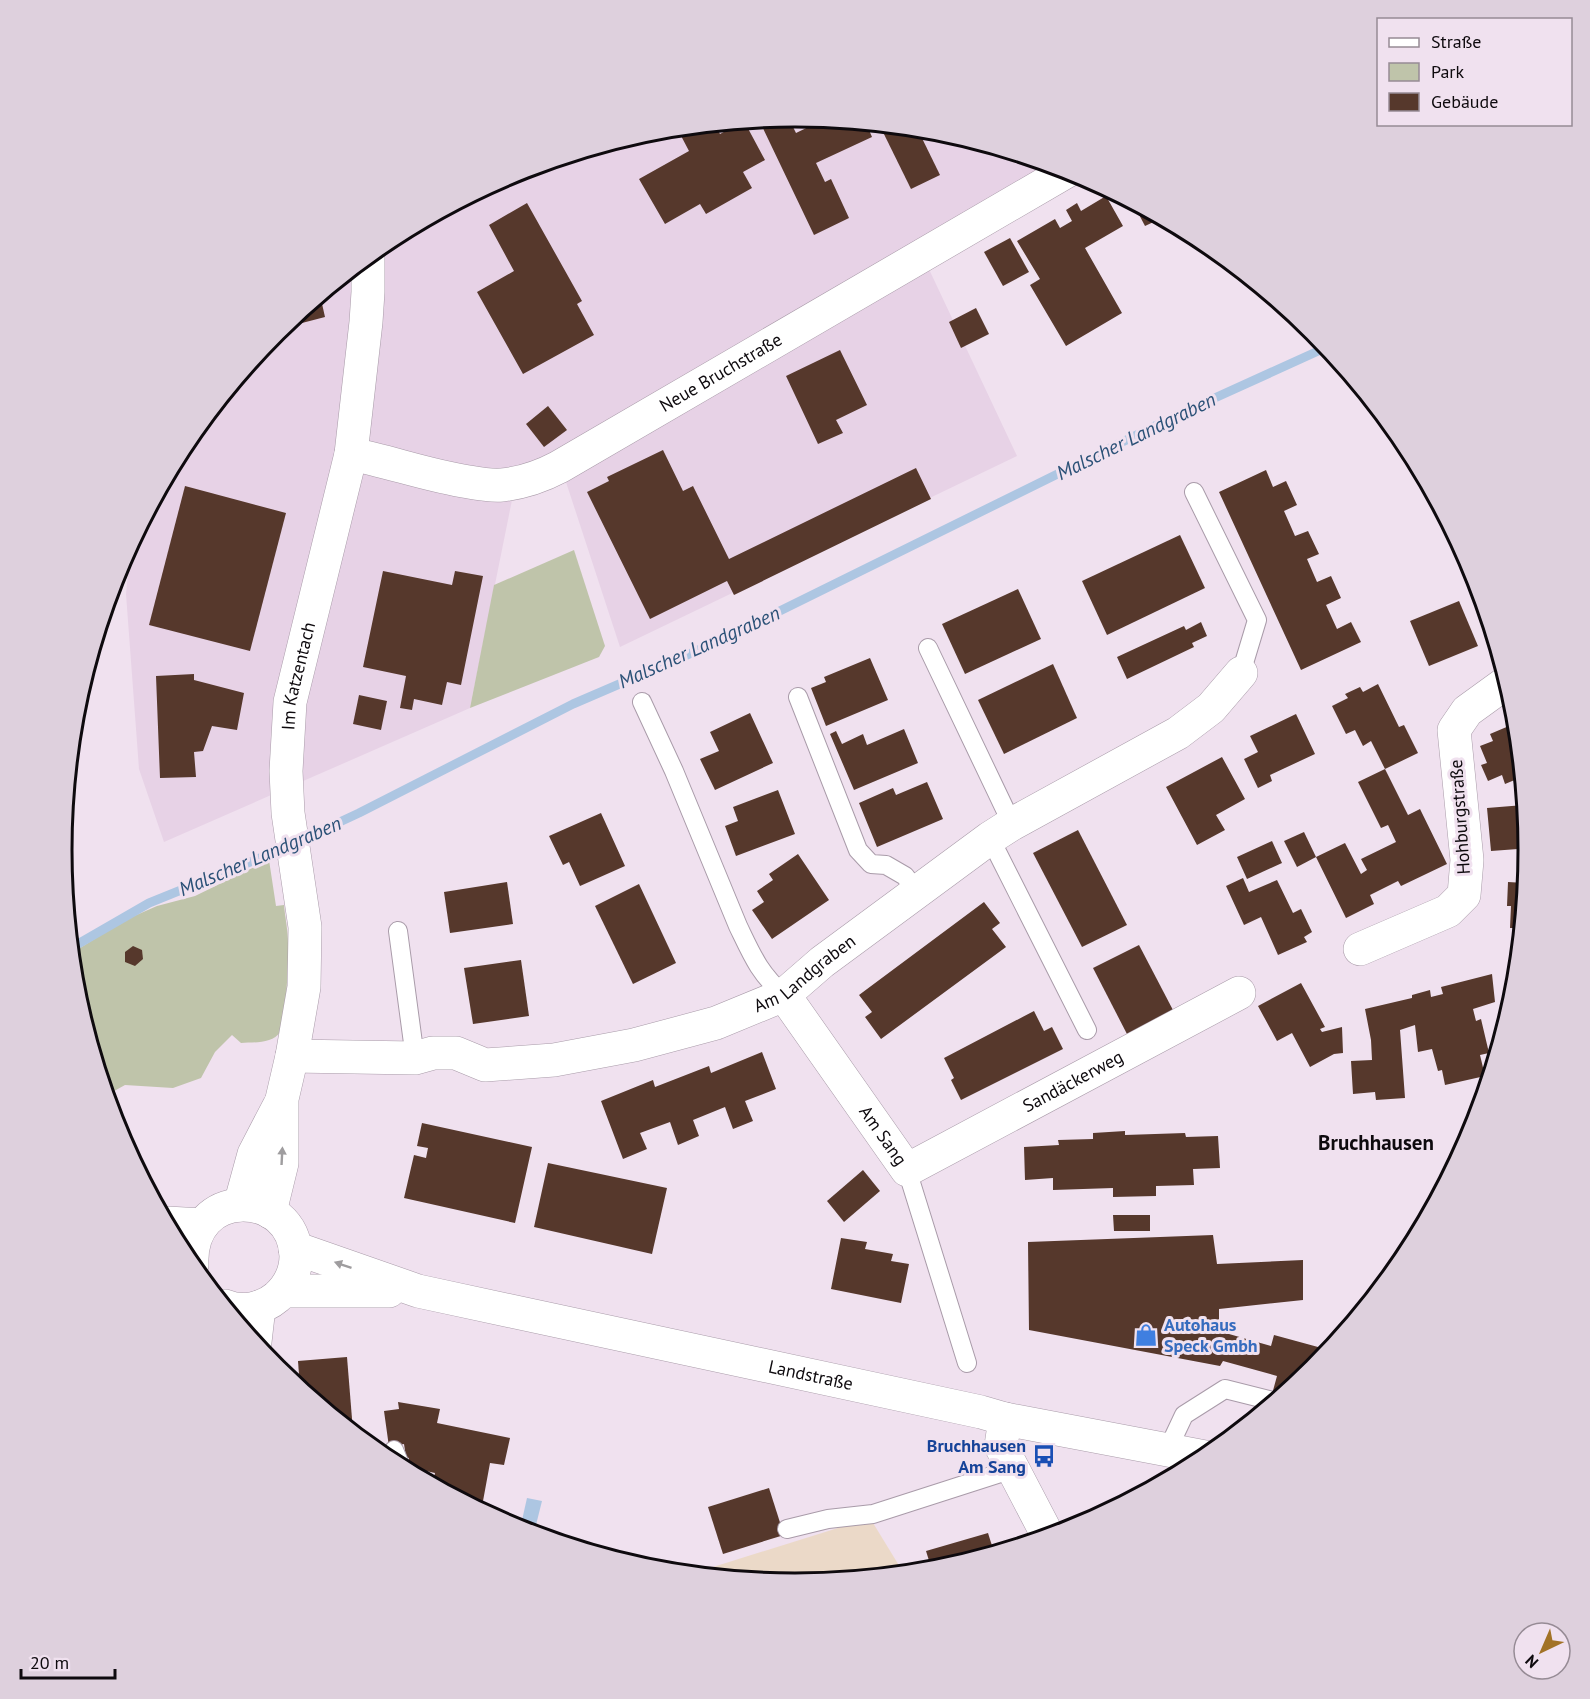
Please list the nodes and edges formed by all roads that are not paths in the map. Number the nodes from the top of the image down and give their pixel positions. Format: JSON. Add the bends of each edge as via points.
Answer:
{"nodes":[{"id":1,"x":1058,"y":177,"type":"edge"},
{"id":2,"x":368,"y":266,"type":"edge"},
{"id":3,"x":351,"y":454,"type":"junction"},
{"id":4,"x":1194,"y":492,"type":"dead end"},
{"id":5,"x":928,"y":648,"type":"dead end"},
{"id":6,"x":1241,"y":673,"type":"joint"},
{"id":7,"x":1499,"y":688,"type":"edge"},
{"id":8,"x":798,"y":697,"type":"dead end"},
{"id":9,"x":642,"y":702,"type":"dead end"},
{"id":10,"x":1001,"y":831,"type":"junction"},
{"id":11,"x":917,"y":892,"type":"junction"},
{"id":12,"x":398,"y":931,"type":"dead end"},
{"id":13,"x":1360,"y":949,"type":"dead end"},
{"id":14,"x":1239,"y":993,"type":"dead end"},
{"id":15,"x":784,"y":995,"type":"junction"},
{"id":16,"x":1087,"y":1030,"type":"dead end"},
{"id":17,"x":292,"y":1056,"type":"junction"},
{"id":18,"x":415,"y":1058,"type":"junction"},
{"id":19,"x":907,"y":1170,"type":"junction"},
{"id":20,"x":255,"y":1208,"type":"junction"},
{"id":21,"x":177,"y":1224,"type":"edge"},
{"id":22,"x":202,"y":1225,"type":"junction"},
{"id":23,"x":192,"y":1248,"type":"edge"},
{"id":24,"x":295,"y":1248,"type":"junction"},
{"id":25,"x":418,"y":1291,"type":"junction"},
{"id":26,"x":271,"y":1299,"type":"junction"},
{"id":27,"x":236,"y":1308,"type":"edge"},
{"id":28,"x":258,"y":1334,"type":"edge"},
{"id":29,"x":967,"y":1363,"type":"dead end"},
{"id":30,"x":1265,"y":1399,"type":"edge"},
{"id":31,"x":1005,"y":1419,"type":"junction"},
{"id":32,"x":1168,"y":1449,"type":"junction"},
{"id":33,"x":1192,"y":1454,"type":"edge"},
{"id":34,"x":1013,"y":1469,"type":"junction"},
{"id":35,"x":1044,"y":1528,"type":"edge"},
{"id":36,"x":787,"y":1529,"type":"dead end"}],
"edges":[{"from":1,"to":3,"type":"street","name":"Neue Bruchstraße","via":[[570,461],[534,477],[500,486],[442,478]]},
{"from":2,"to":3,"type":"street","name":"Im Katzentach","via":[[366,322]]},
{"from":3,"to":17,"type":"street","name":"Im Katzentach","via":[[290,702],[288,813],[304,927],[304,987]]},
{"from":4,"to":6,"type":"lane","via":[[1257,620]]},
{"from":5,"to":10,"type":"lane"},
{"from":6,"to":10,"type":"street","name":"Am Landgraben","via":[[1211,708],[1178,733]]},
{"from":7,"to":13,"type":"street","name":"Hohburgstraße","via":[[1467,711],[1454,730],[1467,860],[1464,895],[1448,911]]},
{"from":8,"to":11,"type":"lane","via":[[858,850],[871,864],[886,866],[905,876]]},
{"from":9,"to":15,"type":"lane","via":[[749,951],[762,974]]},
{"from":10,"to":11,"type":"street","name":"Am Landgraben"},
{"from":10,"to":16,"type":"lane"},
{"from":11,"to":15,"type":"street","name":"Am Landgraben"},
{"from":12,"to":18,"type":"lane"},
{"from":14,"to":19,"type":"street","name":"Sandäckerweg"},
{"from":15,"to":18,"type":"street","name":"Am Landgraben","via":[[705,1026],[554,1060],[485,1065],[456,1053]]},
{"from":15,"to":19,"type":"street","name":"Am Sang"},
{"from":17,"to":18,"type":"street","name":"Am Landgraben"},
{"from":17,"to":20,"type":"street","name":"Im Katzentach","via":[[282,1099],[254,1154]]},
{"from":19,"to":29,"type":"lane","name":"Am Sang"},
{"from":20,"to":22,"type":"street","via":[[226,1208]]},
{"from":20,"to":24,"type":"street","via":[[282,1221]]},
{"from":21,"to":22,"type":"street"},
{"from":22,"to":23,"type":"street"},
{"from":25,"to":24,"type":"street","name":"Landstraße","one_way":true},
{"from":24,"to":26,"type":"street","via":[[292,1278]]},
{"from":25,"to":26,"type":"street","name":"Landstraße"},
{"from":25,"to":31,"type":"street","name":"Landstraße"},
{"from":26,"to":27,"type":"street","name":"Landstraße","via":[[245,1309]]},
{"from":26,"to":28,"type":"street"},
{"from":30,"to":32,"type":"lane","via":[[1225,1389],[1184,1415]]},
{"from":31,"to":32,"type":"street","name":"Landstraße"},
{"from":31,"to":34,"type":"street","via":[[1001,1446]]},
{"from":32,"to":33,"type":"street","name":"Landstraße"},
{"from":34,"to":35,"type":"street"},
{"from":34,"to":36,"type":"lane","via":[[873,1514]]}]}
